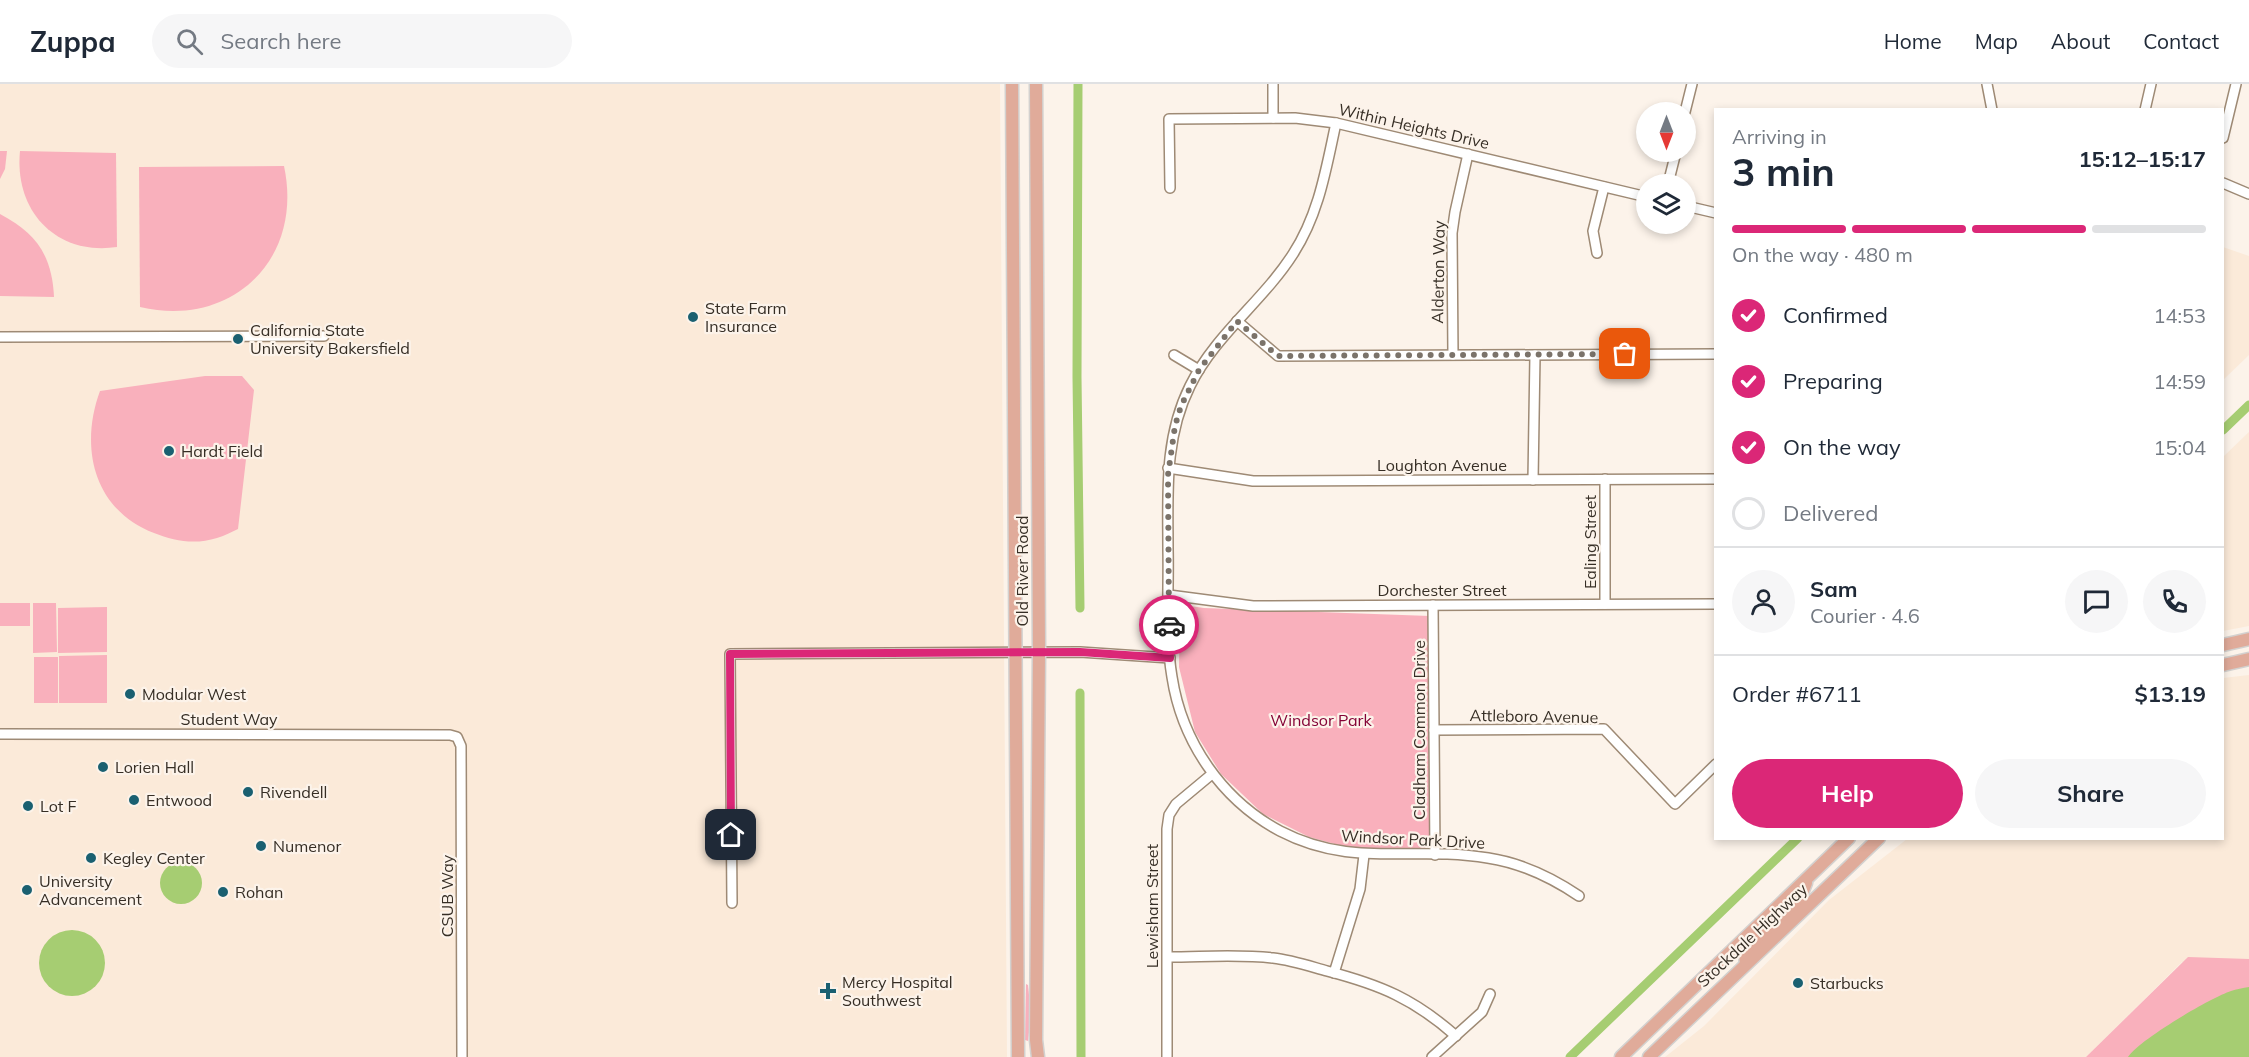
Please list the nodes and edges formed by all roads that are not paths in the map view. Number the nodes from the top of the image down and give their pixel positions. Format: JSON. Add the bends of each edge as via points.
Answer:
{"nodes":[{"id":1,"x":1012,"y":84,"type":"edge"},
{"id":2,"x":1036,"y":84,"type":"edge"},
{"id":3,"x":1273,"y":84,"type":"edge"},
{"id":4,"x":1692,"y":84,"type":"edge"},
{"id":5,"x":1987,"y":84,"type":"edge"},
{"id":6,"x":2151,"y":84,"type":"edge"},
{"id":7,"x":2236,"y":84,"type":"edge"},
{"id":8,"x":1688,"y":102,"type":"edge"},
{"id":9,"x":1992,"y":108,"type":"edge"},
{"id":10,"x":2145,"y":108,"type":"edge"},
{"id":11,"x":1273,"y":118,"type":"junction"},
{"id":12,"x":1336,"y":123,"type":"junction"},
{"id":13,"x":2224,"y":134,"type":"edge"},
{"id":14,"x":1468,"y":154,"type":"junction"},
{"id":15,"x":2224,"y":183,"type":"edge"},
{"id":16,"x":1604,"y":187,"type":"junction"},
{"id":17,"x":1170,"y":188,"type":"dead end"},
{"id":18,"x":1636,"y":194,"type":"edge"},
{"id":19,"x":2249,"y":194,"type":"edge"},
{"id":20,"x":1696,"y":208,"type":"edge"},
{"id":21,"x":1714,"y":213,"type":"edge"},
{"id":22,"x":1596,"y":253,"type":"dead end"},
{"id":23,"x":1237,"y":321,"type":"junction"},
{"id":24,"x":324,"y":336,"type":"dead end"},
{"id":25,"x":0,"y":337,"type":"edge"},
{"id":26,"x":1714,"y":354,"type":"edge"},
{"id":27,"x":1174,"y":355,"type":"dead end"},
{"id":28,"x":1453,"y":355,"type":"junction"},
{"id":29,"x":1534,"y":355,"type":"junction"},
{"id":30,"x":1199,"y":370,"type":"junction"},
{"id":31,"x":1168,"y":468,"type":"junction"},
{"id":32,"x":1605,"y":479,"type":"junction"},
{"id":33,"x":1714,"y":479,"type":"edge"},
{"id":34,"x":1533,"y":480,"type":"junction"},
{"id":35,"x":1169,"y":595,"type":"junction"},
{"id":36,"x":1714,"y":603,"type":"edge"},
{"id":37,"x":1605,"y":604,"type":"junction"},
{"id":38,"x":1433,"y":605,"type":"junction"},
{"id":39,"x":2244,"y":640,"type":"edge"},
{"id":40,"x":2224,"y":645,"type":"edge"},
{"id":41,"x":2224,"y":650,"type":"edge"},
{"id":42,"x":1015,"y":652,"type":"junction"},
{"id":43,"x":1039,"y":652,"type":"junction"},
{"id":44,"x":1170,"y":658,"type":"junction"},
{"id":45,"x":2249,"y":659,"type":"edge"},
{"id":46,"x":2224,"y":665,"type":"edge"},
{"id":47,"x":1434,"y":730,"type":"junction"},
{"id":48,"x":0,"y":734,"type":"edge"},
{"id":49,"x":457,"y":737,"type":"joint"},
{"id":50,"x":1714,"y":766,"type":"edge"},
{"id":51,"x":1212,"y":774,"type":"junction"},
{"id":52,"x":1847,"y":840,"type":"edge"},
{"id":53,"x":1878,"y":840,"type":"edge"},
{"id":54,"x":1364,"y":855,"type":"junction"},
{"id":55,"x":1435,"y":855,"type":"junction"},
{"id":56,"x":1807,"y":879,"type":"junction"},
{"id":57,"x":1579,"y":896,"type":"dead end"},
{"id":58,"x":732,"y":903,"type":"dead end"},
{"id":59,"x":1016,"y":905,"type":"junction"},
{"id":60,"x":1168,"y":957,"type":"junction"},
{"id":61,"x":1746,"y":963,"type":"junction"},
{"id":62,"x":1334,"y":973,"type":"junction"},
{"id":63,"x":1036,"y":984,"type":"junction"},
{"id":64,"x":1490,"y":994,"type":"dead end"},
{"id":65,"x":1456,"y":1036,"type":"junction"},
{"id":66,"x":462,"y":1057,"type":"edge"},
{"id":67,"x":1018,"y":1057,"type":"edge"},
{"id":68,"x":1038,"y":1057,"type":"edge"},
{"id":69,"x":1167,"y":1057,"type":"edge"},
{"id":70,"x":1432,"y":1057,"type":"edge"},
{"id":71,"x":1621,"y":1057,"type":"edge"},
{"id":72,"x":1649,"y":1057,"type":"edge"}],
"edges":[{"from":1,"to":42,"type":"main road","name":"Old River Road"},
{"from":2,"to":43,"type":"main road","name":"Old River Road"},
{"from":3,"to":11,"type":"street"},
{"from":4,"to":8,"type":"street"},
{"from":5,"to":9,"type":"street"},
{"from":6,"to":10,"type":"street"},
{"from":7,"to":13,"type":"street"},
{"from":11,"to":12,"type":"street","name":"Within Heights Drive"},
{"from":11,"to":17,"type":"street","name":"Within Heights Drive","via":[[1169,119]]},
{"from":12,"to":14,"type":"street","name":"Within Heights Drive"},
{"from":12,"to":23,"type":"street","name":"Windsor Park Drive","via":[[1319,198],[1305,234],[1282,270]]},
{"from":14,"to":16,"type":"street","name":"Within Heights Drive"},
{"from":14,"to":28,"type":"street","name":"Alderton Way","via":[[1452,233]]},
{"from":15,"to":19,"type":"street"},
{"from":16,"to":18,"type":"street","name":"Within Heights Drive"},
{"from":16,"to":22,"type":"street","via":[[1593,231]]},
{"from":20,"to":21,"type":"street"},
{"from":23,"to":28,"type":"street","via":[[1278,356]]},
{"from":23,"to":30,"type":"street","name":"Windsor Park Drive"},
{"from":24,"to":25,"type":"street"},
{"from":26,"to":29,"type":"street"},
{"from":27,"to":30,"type":"street"},
{"from":28,"to":29,"type":"street"},
{"from":29,"to":34,"type":"street"},
{"from":30,"to":31,"type":"street","name":"Windsor Park Drive","via":[[1181,406]]},
{"from":31,"to":34,"type":"street","name":"Loughton Avenue","via":[[1252,481]]},
{"from":31,"to":35,"type":"street","name":"Windsor Park Drive"},
{"from":32,"to":33,"type":"street","name":"Loughton Avenue"},
{"from":32,"to":34,"type":"street","name":"Loughton Avenue"},
{"from":32,"to":37,"type":"street","name":"Ealing Street"},
{"from":35,"to":38,"type":"street","name":"Dorchester Street","via":[[1253,606]]},
{"from":35,"to":44,"type":"street","name":"Windsor Park Drive"},
{"from":36,"to":37,"type":"street","name":"Dorchester Street"},
{"from":37,"to":38,"type":"street","name":"Dorchester Street"},
{"from":38,"to":47,"type":"street","name":"Cladham Common Drive"},
{"from":39,"to":40,"type":"main road"},
{"from":39,"to":41,"type":"main road"},
{"from":42,"to":43,"type":"street"},
{"from":42,"to":58,"type":"street","via":[[730,654]]},
{"from":42,"to":59,"type":"main road","name":"Old River Road"},
{"from":43,"to":44,"type":"street"},
{"from":43,"to":63,"type":"main road","name":"Old River Road"},
{"from":44,"to":51,"type":"street","name":"Windsor Park Drive","via":[[1182,718]]},
{"from":45,"to":46,"type":"main road"},
{"from":47,"to":50,"type":"street","name":"Attleboro Avenue","via":[[1604,729],[1675,804]]},
{"from":47,"to":55,"type":"street","name":"Cladham Common Drive"},
{"from":48,"to":49,"type":"street","name":"Student Way"},
{"from":49,"to":66,"type":"street","name":"CSUB Way","via":[[461,741]]},
{"from":51,"to":54,"type":"street","name":"Windsor Park Drive","via":[[1244,806],[1280,831],[1316,846]]},
{"from":51,"to":60,"type":"street","name":"Lewisham Street","via":[[1168,815]]},
{"from":52,"to":56,"type":"main road","name":"Stockdale Highway"},
{"from":53,"to":61,"type":"main road","name":"Stockdale Highway"},
{"from":54,"to":55,"type":"street","name":"Windsor Park Drive"},
{"from":54,"to":62,"type":"street","via":[[1360,889]]},
{"from":55,"to":57,"type":"street","name":"Windsor Park Drive","via":[[1508,862],[1548,877]]},
{"from":56,"to":61,"type":"main road","via":[[1800,898],[1745,953]]},
{"from":56,"to":71,"type":"main road","name":"Stockdale Highway"},
{"from":59,"to":63,"type":"main road","via":[[1029,916],[1028,966]]},
{"from":59,"to":67,"type":"main road","name":"Old River Road"},
{"from":60,"to":62,"type":"street","via":[[1275,958]]},
{"from":60,"to":69,"type":"street","name":"Lewisham Street"},
{"from":61,"to":72,"type":"main road","name":"Stockdale Highway"},
{"from":62,"to":65,"type":"street","via":[[1397,994]]},
{"from":63,"to":68,"type":"main road","name":"Old River Road"},
{"from":64,"to":65,"type":"street","via":[[1482,1012]]},
{"from":65,"to":70,"type":"street"}]}
